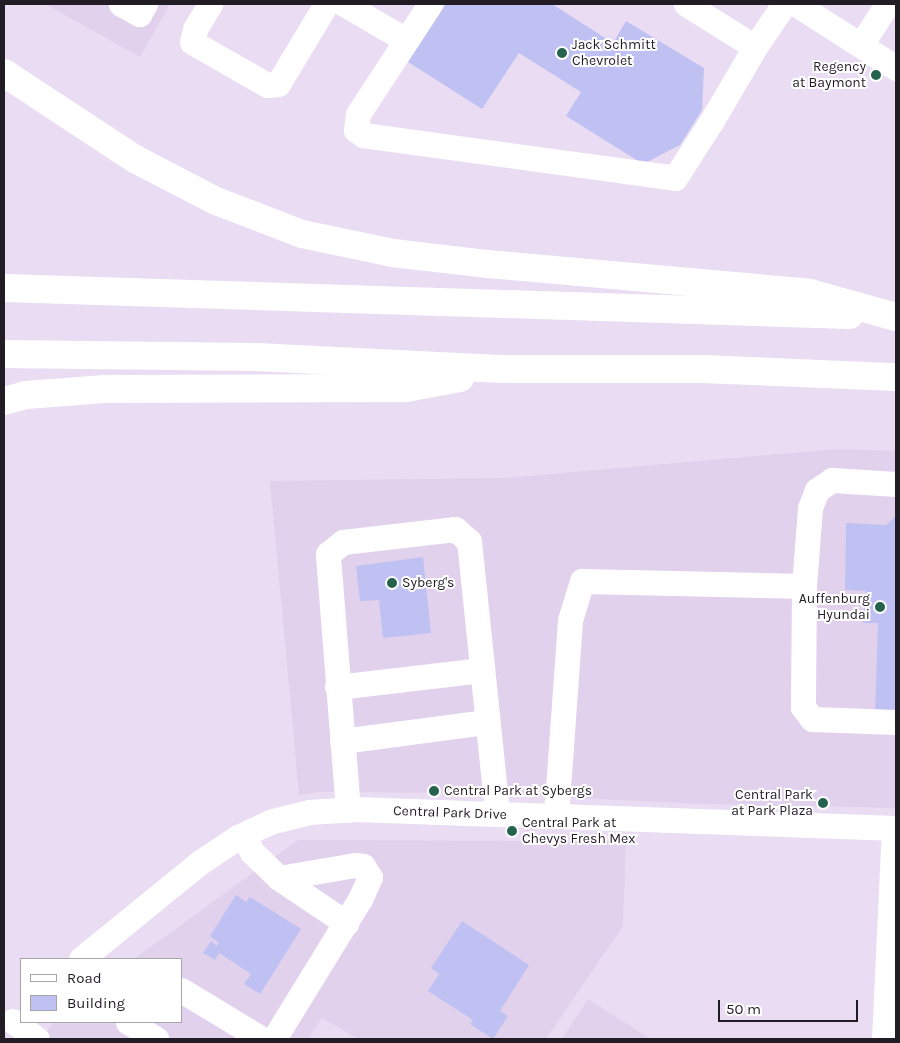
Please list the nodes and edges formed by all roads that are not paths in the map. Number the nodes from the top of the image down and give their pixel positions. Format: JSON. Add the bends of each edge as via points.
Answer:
{"nodes":[{"id":1,"x":121,"y":4,"type":"edge"},
{"id":2,"x":145,"y":4,"type":"edge"},
{"id":3,"x":210,"y":4,"type":"edge"},
{"id":4,"x":326,"y":4,"type":"edge"},
{"id":5,"x":344,"y":4,"type":"edge"},
{"id":6,"x":430,"y":4,"type":"edge"},
{"id":7,"x":686,"y":4,"type":"edge"},
{"id":8,"x":784,"y":4,"type":"edge"},
{"id":9,"x":796,"y":4,"type":"edge"},
{"id":10,"x":887,"y":4,"type":"edge"},
{"id":11,"x":406,"y":40,"type":"junction"},
{"id":12,"x":861,"y":45,"type":"junction"},
{"id":13,"x":755,"y":47,"type":"junction"},
{"id":14,"x":896,"y":68,"type":"edge"},
{"id":15,"x":4,"y":73,"type":"edge"},
{"id":16,"x":4,"y":288,"type":"edge"},
{"id":17,"x":896,"y":317,"type":"edge"},
{"id":18,"x":4,"y":354,"type":"edge"},
{"id":19,"x":504,"y":370,"type":"junction"},
{"id":20,"x":896,"y":377,"type":"edge"},
{"id":21,"x":4,"y":401,"type":"edge"},
{"id":22,"x":896,"y":484,"type":"edge"},
{"id":23,"x":804,"y":586,"type":"junction"},
{"id":24,"x":482,"y":670,"type":"junction"},
{"id":25,"x":337,"y":687,"type":"junction"},
{"id":26,"x":487,"y":722,"type":"junction"},
{"id":27,"x":896,"y":722,"type":"edge"},
{"id":28,"x":342,"y":742,"type":"junction"},
{"id":29,"x":348,"y":810,"type":"junction"},
{"id":30,"x":497,"y":814,"type":"junction"},
{"id":31,"x":556,"y":816,"type":"junction"},
{"id":32,"x":895,"y":828,"type":"edge"},
{"id":33,"x":242,"y":835,"type":"junction"},
{"id":34,"x":279,"y":878,"type":"junction"},
{"id":35,"x":346,"y":923,"type":"junction"},
{"id":36,"x":82,"y":958,"type":"edge"},
{"id":37,"x":182,"y":991,"type":"edge"},
{"id":38,"x":13,"y":1022,"type":"edge"},
{"id":39,"x":130,"y":1023,"type":"edge"},
{"id":40,"x":37,"y":1039,"type":"edge"},
{"id":41,"x":156,"y":1039,"type":"edge"},
{"id":42,"x":262,"y":1039,"type":"edge"},
{"id":43,"x":274,"y":1039,"type":"edge"},
{"id":44,"x":884,"y":1039,"type":"edge"}],
"edges":[{"from":1,"to":2,"type":"street","via":[[139,14]]},
{"from":3,"to":4,"type":"street","via":[[195,29],[192,42],[267,84],[278,84]]},
{"from":5,"to":11,"type":"street"},
{"from":6,"to":11,"type":"street"},
{"from":7,"to":13,"type":"street"},
{"from":8,"to":13,"type":"street"},
{"from":9,"to":12,"type":"street"},
{"from":10,"to":12,"type":"street"},
{"from":11,"to":13,"type":"street","via":[[358,114],[356,130],[363,135],[674,178]]},
{"from":12,"to":14,"type":"street"},
{"from":15,"to":17,"type":"highway","via":[[135,159],[216,202],[302,234],[393,253],[810,293]]},
{"from":16,"to":17,"type":"highway"},
{"from":18,"to":19,"type":"highway","via":[[256,358]]},
{"from":19,"to":20,"type":"highway","via":[[702,370]]},
{"from":19,"to":21,"type":"highway","via":[[406,388],[105,388]]},
{"from":22,"to":23,"type":"street","via":[[832,480],[817,490],[810,508]]},
{"from":23,"to":27,"type":"street","via":[[803,707],[812,720]]},
{"from":23,"to":31,"type":"street","via":[[582,581],[570,620]]},
{"from":24,"to":25,"type":"street"},
{"from":24,"to":25,"type":"street","via":[[469,541],[456,530],[343,542],[328,554]]},
{"from":24,"to":26,"type":"street"},
{"from":25,"to":28,"type":"street"},
{"from":26,"to":28,"type":"street"},
{"from":26,"to":30,"type":"street"},
{"from":28,"to":29,"type":"street"},
{"from":29,"to":30,"type":"street","name":"Central Park Drive"},
{"from":29,"to":33,"type":"street","name":"Central Park Drive","via":[[310,812],[273,821]]},
{"from":30,"to":31,"type":"street","name":"Central Park Drive"},
{"from":31,"to":32,"type":"street","name":"Central Park Drive"},
{"from":32,"to":44,"type":"street"},
{"from":33,"to":34,"type":"street","via":[[252,852]]},
{"from":33,"to":36,"type":"street","name":"Central Park Drive","via":[[199,863]]},
{"from":34,"to":35,"type":"street"},
{"from":34,"to":35,"type":"street","via":[[363,866],[369,882]]},
{"from":35,"to":43,"type":"street"},
{"from":37,"to":42,"type":"street"},
{"from":38,"to":40,"type":"street"},
{"from":39,"to":41,"type":"street"}]}
